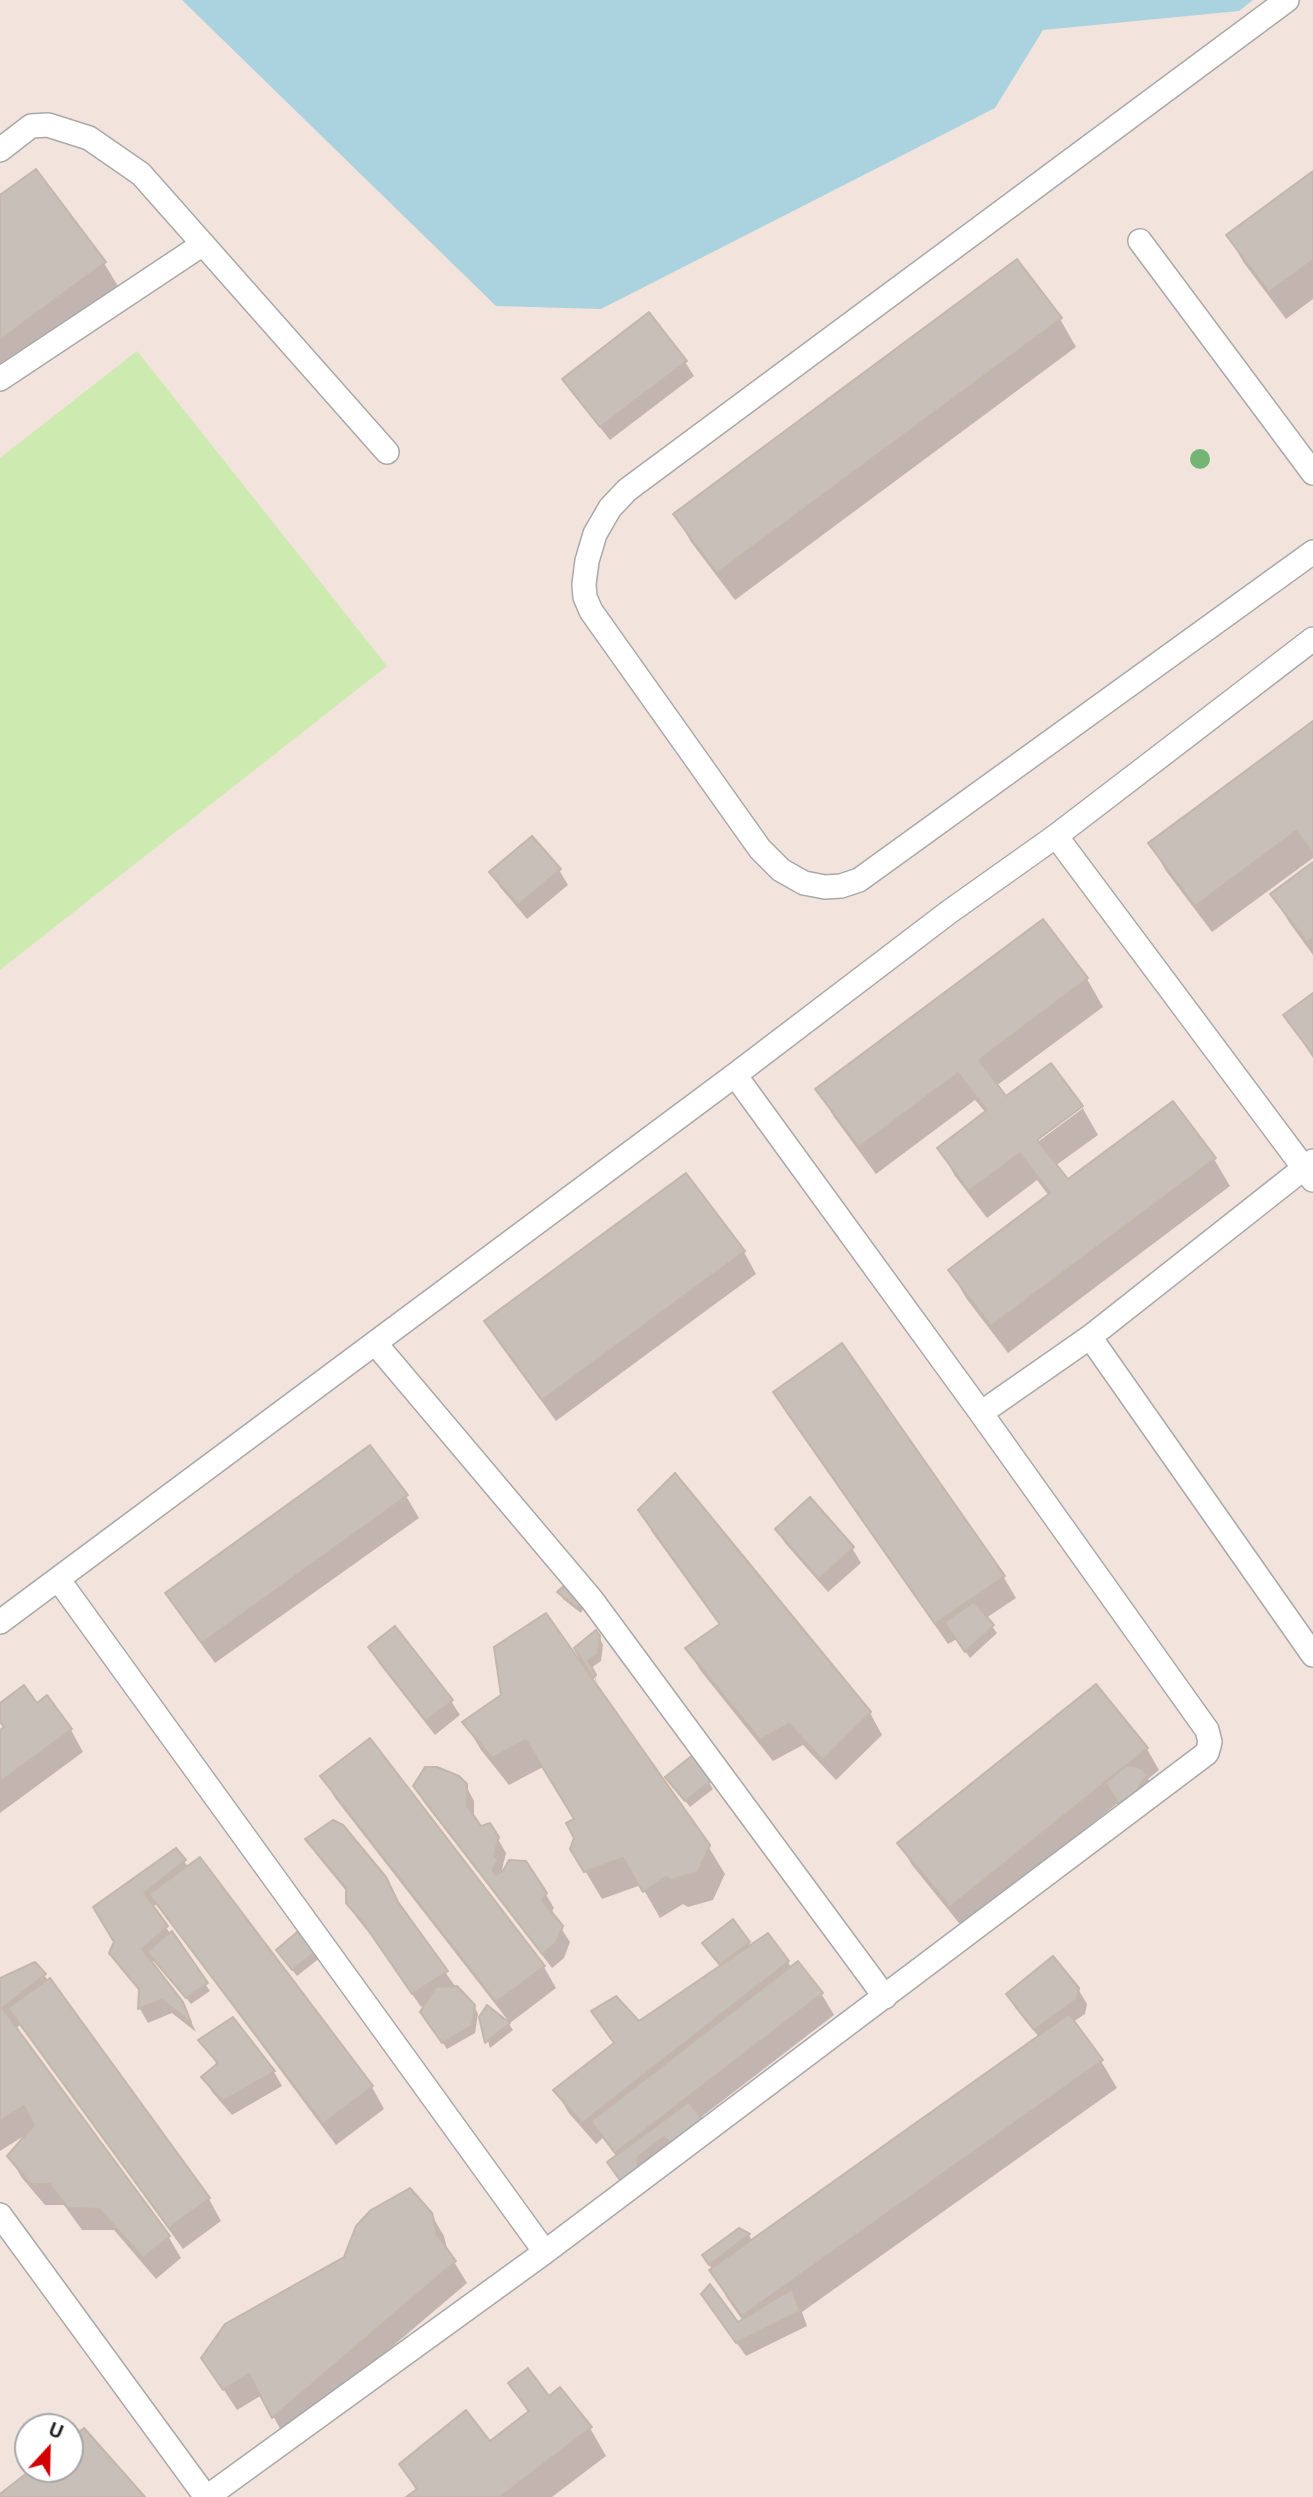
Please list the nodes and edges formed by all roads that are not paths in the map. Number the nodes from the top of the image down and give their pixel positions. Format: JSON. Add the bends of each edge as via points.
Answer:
{"nodes":[{"id":1,"x":1287,"y":0,"type":"edge"},
{"id":2,"x":0,"y":149,"type":"edge"},
{"id":3,"x":1140,"y":241,"type":"dead end"},
{"id":4,"x":203,"y":244,"type":"junction"},
{"id":5,"x":0,"y":379,"type":"edge"},
{"id":6,"x":387,"y":452,"type":"dead end"},
{"id":7,"x":1313,"y":473,"type":"edge"},
{"id":8,"x":1313,"y":552,"type":"edge"},
{"id":9,"x":1313,"y":639,"type":"edge"},
{"id":10,"x":1056,"y":835,"type":"junction"},
{"id":11,"x":735,"y":1074,"type":"junction"},
{"id":12,"x":1310,"y":1170,"type":"edge"},
{"id":13,"x":1090,"y":1337,"type":"junction"},
{"id":14,"x":375,"y":1343,"type":"junction"},
{"id":15,"x":981,"y":1413,"type":"junction"},
{"id":16,"x":58,"y":1579,"type":"junction"},
{"id":17,"x":0,"y":1622,"type":"edge"},
{"id":18,"x":1313,"y":1655,"type":"edge"},
{"id":19,"x":885,"y":1997,"type":"junction"},
{"id":20,"x":0,"y":2215,"type":"edge"},
{"id":21,"x":545,"y":2252,"type":"junction"},
{"id":22,"x":206,"y":2497,"type":"edge"}],
"edges":[{"from":1,"to":8,"type":"lane","via":[[627,491],[595,534],[584,583],[591,611],[760,849],[781,870],[804,883],[825,887],[859,880]]},
{"from":2,"to":4,"type":"lane","via":[[31,126],[48,125],[89,138],[141,174]]},
{"from":3,"to":7,"type":"lane"},
{"from":4,"to":5,"type":"lane"},
{"from":4,"to":6,"type":"lane"},
{"from":9,"to":10,"type":"lane"},
{"from":10,"to":11,"type":"lane"},
{"from":10,"to":12,"type":"lane"},
{"from":11,"to":14,"type":"lane"},
{"from":11,"to":15,"type":"lane"},
{"from":12,"to":13,"type":"lane"},
{"from":13,"to":15,"type":"lane"},
{"from":13,"to":18,"type":"lane"},
{"from":14,"to":16,"type":"lane"},
{"from":14,"to":19,"type":"lane","via":[[592,1600]]},
{"from":15,"to":19,"type":"lane","via":[[1207,1730],[1210,1742],[1207,1753]]},
{"from":16,"to":17,"type":"lane"},
{"from":16,"to":21,"type":"lane"},
{"from":19,"to":21,"type":"lane"},
{"from":20,"to":22,"type":"lane"},
{"from":21,"to":22,"type":"lane"}]}
